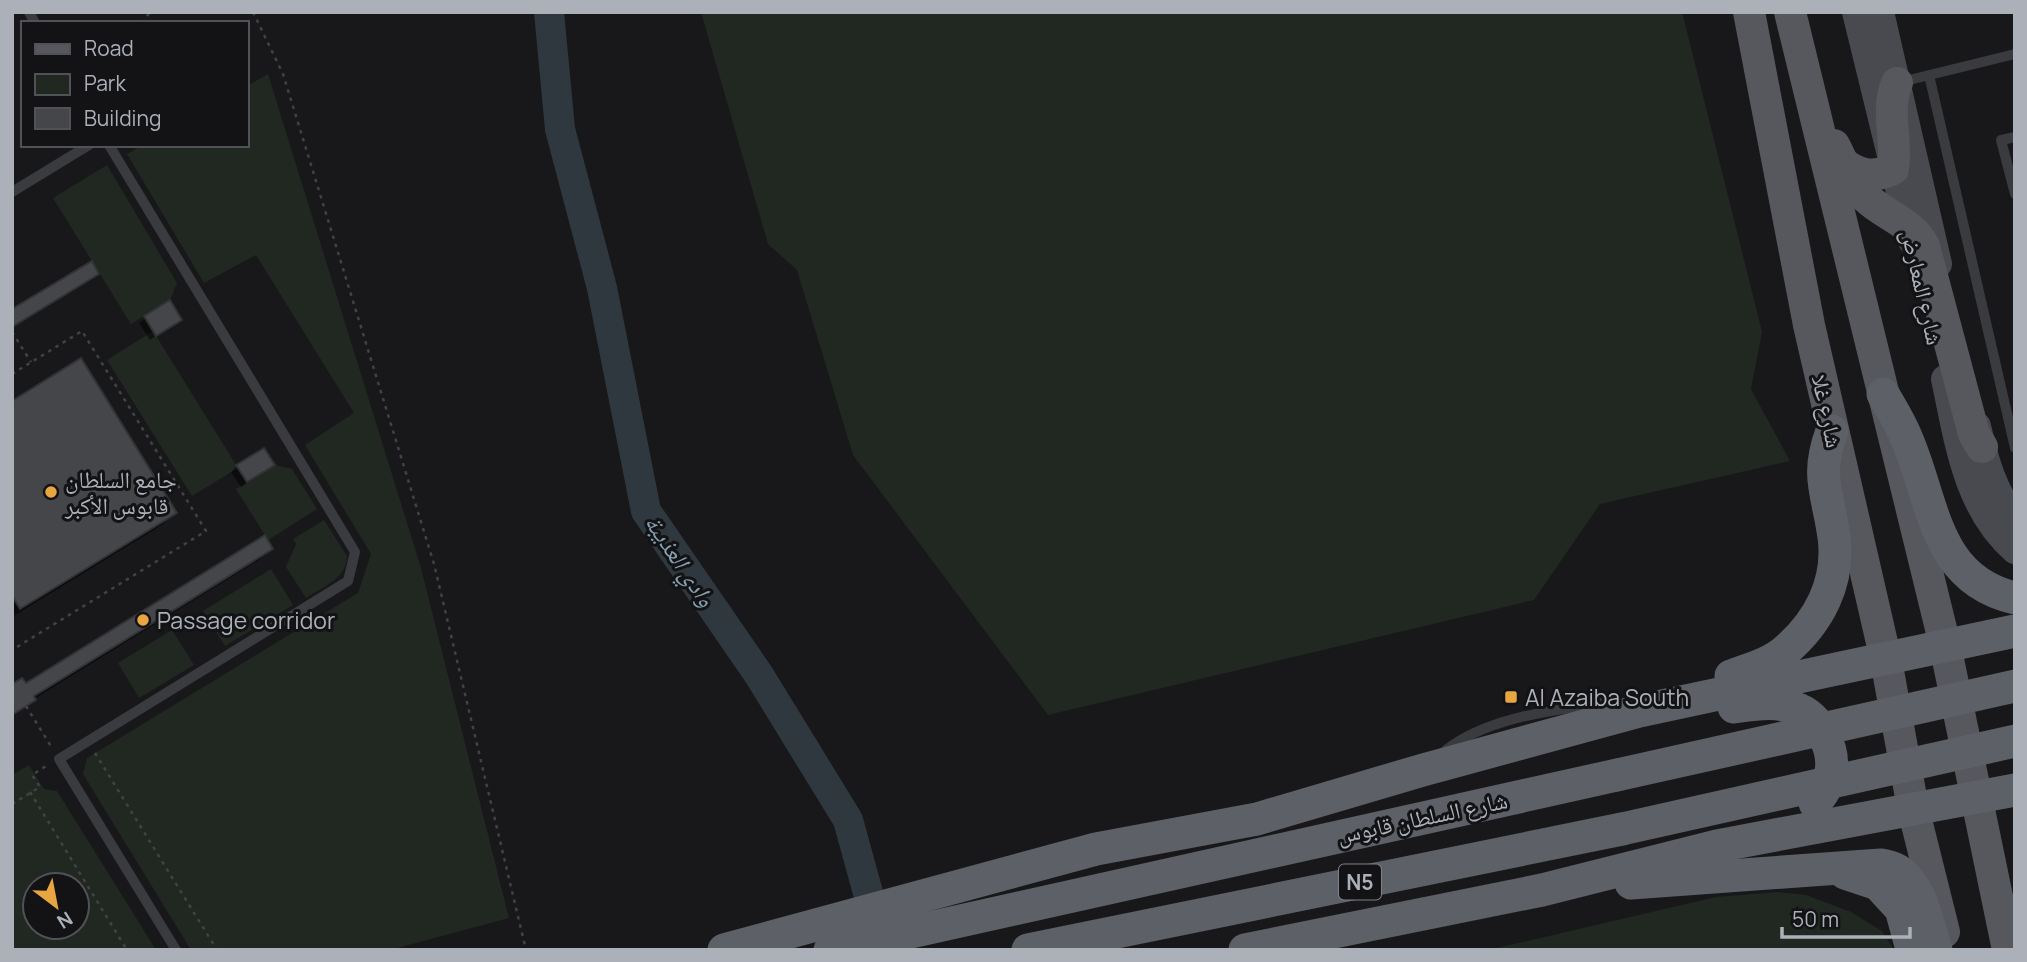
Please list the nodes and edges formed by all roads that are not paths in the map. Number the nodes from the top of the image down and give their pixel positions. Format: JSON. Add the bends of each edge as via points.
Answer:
{"nodes":[{"id":1,"x":1749,"y":12,"type":"edge"},
{"id":2,"x":1790,"y":12,"type":"edge"},
{"id":3,"x":1871,"y":14,"type":"edge"},
{"id":4,"x":2015,"y":54,"type":"edge"},
{"id":5,"x":1929,"y":75,"type":"junction"},
{"id":6,"x":1897,"y":83,"type":"junction"},
{"id":7,"x":1812,"y":104,"type":"junction"},
{"id":8,"x":2015,"y":137,"type":"edge"},
{"id":9,"x":86,"y":147,"type":"edge"},
{"id":10,"x":110,"y":147,"type":"edge"},
{"id":11,"x":1844,"y":164,"type":"junction"},
{"id":12,"x":1893,"y":169,"type":"junction"},
{"id":13,"x":12,"y":192,"type":"edge"},
{"id":14,"x":2015,"y":194,"type":"edge"},
{"id":15,"x":1909,"y":226,"type":"junction"},
{"id":16,"x":1883,"y":394,"type":"junction"},
{"id":17,"x":1832,"y":431,"type":"junction"},
{"id":18,"x":1982,"y":447,"type":"junction"},
{"id":19,"x":2015,"y":448,"type":"edge"},
{"id":20,"x":2015,"y":519,"type":"edge"},
{"id":21,"x":2015,"y":550,"type":"edge"},
{"id":22,"x":2015,"y":598,"type":"edge"},
{"id":23,"x":2015,"y":631,"type":"edge"},
{"id":24,"x":1945,"y":645,"type":"junction"},
{"id":25,"x":1886,"y":660,"type":"junction"},
{"id":26,"x":2015,"y":686,"type":"edge"},
{"id":27,"x":1677,"y":702,"type":"junction"},
{"id":28,"x":1639,"y":711,"type":"junction"},
{"id":29,"x":1555,"y":734,"type":"junction"},
{"id":30,"x":2015,"y":741,"type":"edge"},
{"id":31,"x":1423,"y":770,"type":"junction"},
{"id":32,"x":2015,"y":790,"type":"edge"},
{"id":33,"x":1977,"y":797,"type":"junction"},
{"id":34,"x":1913,"y":808,"type":"junction"},
{"id":35,"x":1717,"y":846,"type":"junction"},
{"id":36,"x":1804,"y":869,"type":"junction"},
{"id":37,"x":1542,"y":890,"type":"junction"},
{"id":38,"x":1394,"y":920,"type":"junction"},
{"id":39,"x":730,"y":948,"type":"edge"},
{"id":40,"x":176,"y":950,"type":"edge"},
{"id":41,"x":831,"y":950,"type":"edge"},
{"id":42,"x":1028,"y":950,"type":"edge"},
{"id":43,"x":1245,"y":950,"type":"edge"},
{"id":44,"x":1299,"y":950,"type":"edge"},
{"id":45,"x":1912,"y":950,"type":"edge"},
{"id":46,"x":1936,"y":950,"type":"edge"},
{"id":47,"x":1949,"y":950,"type":"edge"},
{"id":48,"x":2008,"y":950,"type":"edge"}],
"edges":[{"from":1,"to":17,"type":"main road","name":"شارع غلا"},
{"from":2,"to":7,"type":"main road"},
{"from":3,"to":6,"type":"main road","via":[[1868,30],[1883,70]]},
{"from":3,"to":12,"type":"main road","name":"شارع المعارض"},
{"from":4,"to":5,"type":"lane"},
{"from":5,"to":6,"type":"lane"},
{"from":5,"to":19,"type":"lane"},
{"from":6,"to":12,"type":"main road","via":[[1890,109]]},
{"from":6,"to":18,"type":"main road","name":"شارع المعارض"},
{"from":7,"to":11,"type":"main road"},
{"from":7,"to":16,"type":"main road"},
{"from":8,"to":14,"type":"lane","via":[[2001,140]]},
{"from":9,"to":13,"type":"lane"},
{"from":10,"to":40,"type":"lane","via":[[355,552],[348,581],[59,759]]},
{"from":11,"to":12,"type":"main road","via":[[1870,176]]},
{"from":11,"to":15,"type":"main road","via":[[1867,200]]},
{"from":12,"to":15,"type":"main road","name":"شارع المعارض"},
{"from":15,"to":18,"type":"main road","via":[[1924,246],[1974,434]]},
{"from":15,"to":21,"type":"main road","name":"شارع المعارض","via":[[1972,488],[1998,536]]},
{"from":16,"to":22,"type":"highway","via":[[1907,438],[1946,546],[1975,580]]},
{"from":16,"to":24,"type":"main road"},
{"from":17,"to":25,"type":"main road","name":"شارع غلا"},
{"from":17,"to":27,"type":"highway","via":[[1822,476],[1836,563],[1820,611],[1784,652]]},
{"from":18,"to":20,"type":"main road","name":"شارع المعارض","via":[[1989,477]]},
{"from":23,"to":24,"type":"highway"},
{"from":24,"to":25,"type":"highway"},
{"from":24,"to":33,"type":"main road"},
{"from":25,"to":27,"type":"highway"},
{"from":25,"to":34,"type":"main road","name":"شارع غلا"},
{"from":26,"to":41,"type":"highway","name":"شارع السلطان قابوس","number":"N5","bridge":true},
{"from":27,"to":28,"type":"highway"},
{"from":28,"to":29,"type":"highway"},
{"from":28,"to":31,"type":"lane","via":[[1610,702],[1539,713],[1492,726],[1450,747]]},
{"from":29,"to":31,"type":"highway"},
{"from":29,"to":35,"type":"highway","via":[[1600,732],[1763,703],[1801,710],[1821,729],[1831,748],[1833,767],[1821,796],[1798,818]]},
{"from":30,"to":42,"type":"highway","number":"N5","bridge":true,"via":[[1622,829]]},
{"from":31,"to":39,"type":"highway","via":[[1257,819],[1096,849]]},
{"from":32,"to":33,"type":"highway"},
{"from":33,"to":34,"type":"highway"},
{"from":33,"to":48,"type":"main road"},
{"from":34,"to":35,"type":"highway"},
{"from":34,"to":47,"type":"main road","name":"شارع غلا"},
{"from":35,"to":37,"type":"highway"},
{"from":36,"to":37,"type":"highway"},
{"from":36,"to":45,"type":"highway","via":[[1851,873],[1878,884],[1901,909]]},
{"from":36,"to":46,"type":"highway","via":[[1875,863],[1898,871],[1913,887]]},
{"from":37,"to":38,"type":"highway"},
{"from":38,"to":43,"type":"highway"},
{"from":38,"to":44,"type":"highway"}]}
